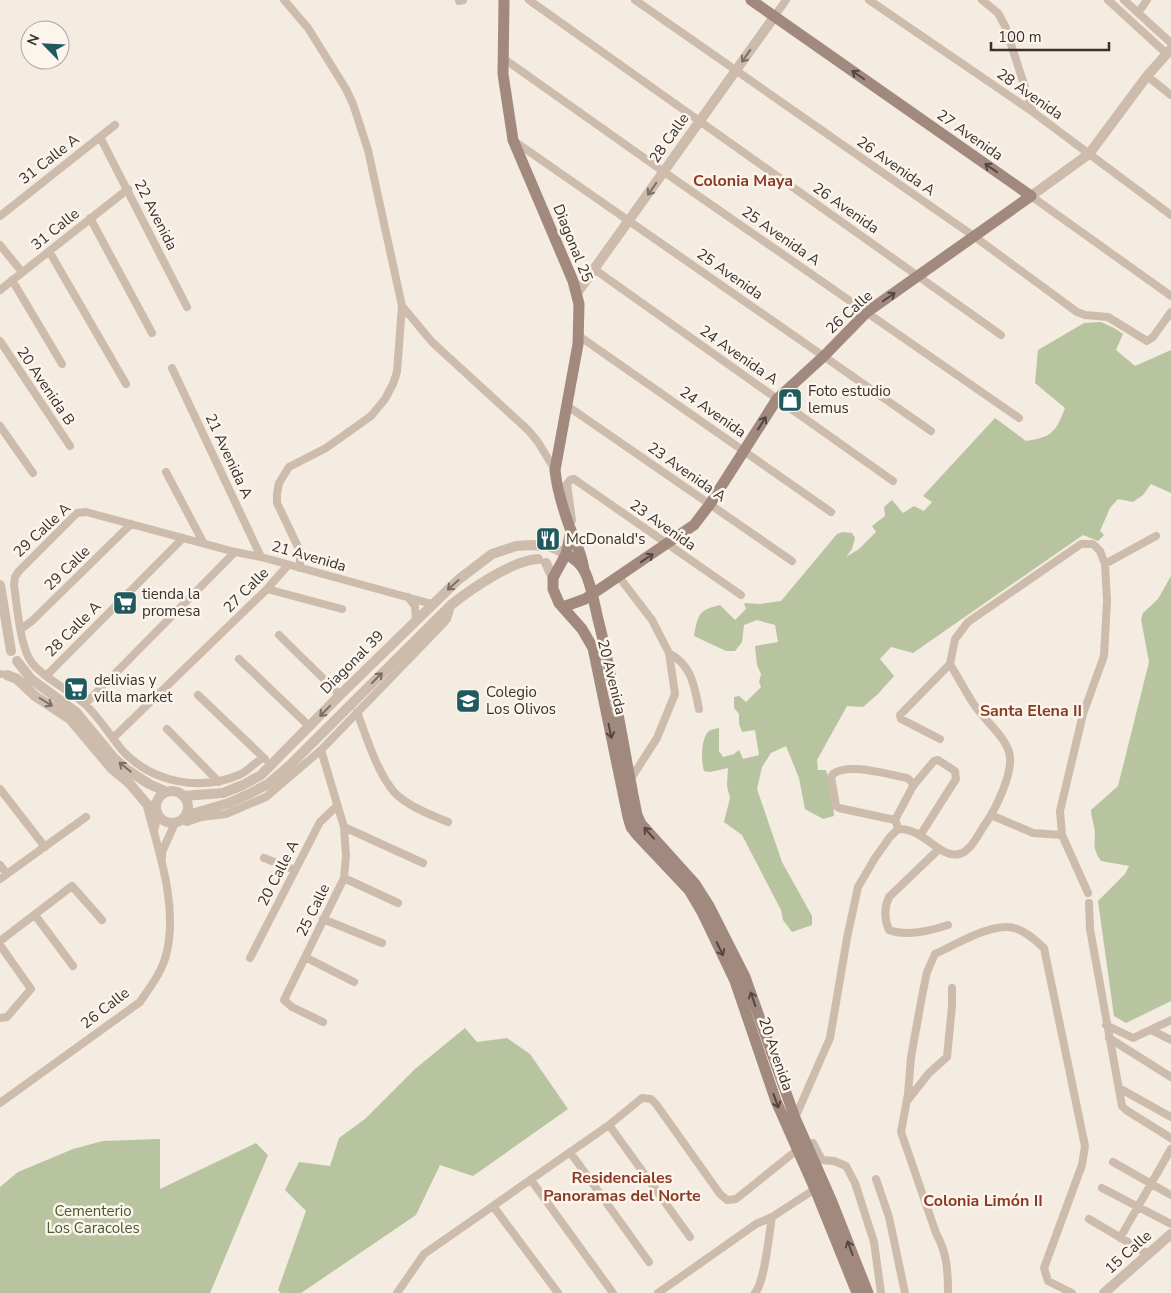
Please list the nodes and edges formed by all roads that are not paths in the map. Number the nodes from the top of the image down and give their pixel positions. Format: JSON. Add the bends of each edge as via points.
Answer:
{"nodes":[{"id":1,"x":284,"y":0,"type":"edge"},
{"id":2,"x":504,"y":0,"type":"edge"},
{"id":3,"x":529,"y":0,"type":"edge"},
{"id":4,"x":635,"y":0,"type":"edge"},
{"id":5,"x":751,"y":0,"type":"edge"},
{"id":6,"x":786,"y":0,"type":"edge"},
{"id":7,"x":869,"y":0,"type":"edge"},
{"id":8,"x":982,"y":0,"type":"edge"},
{"id":9,"x":1108,"y":0,"type":"edge"},
{"id":10,"x":1124,"y":0,"type":"edge"},
{"id":11,"x":1147,"y":0,"type":"edge"},
{"id":12,"x":1138,"y":13,"type":"junction"},
{"id":13,"x":774,"y":17,"type":"junction"},
{"id":14,"x":1171,"y":43,"type":"edge"},
{"id":15,"x":1169,"y":52,"type":"edge"},
{"id":16,"x":503,"y":58,"type":"junction"},
{"id":17,"x":736,"y":71,"type":"junction"},
{"id":18,"x":1147,"y":76,"type":"junction"},
{"id":19,"x":1171,"y":95,"type":"edge"},
{"id":20,"x":1033,"y":112,"type":"junction"},
{"id":21,"x":700,"y":121,"type":"junction"},
{"id":22,"x":116,"y":125,"type":"dead end"},
{"id":23,"x":100,"y":137,"type":"junction"},
{"id":24,"x":513,"y":140,"type":"junction"},
{"id":25,"x":1089,"y":154,"type":"junction"},
{"id":26,"x":664,"y":172,"type":"junction"},
{"id":27,"x":128,"y":189,"type":"junction"},
{"id":28,"x":1031,"y":196,"type":"junction"},
{"id":29,"x":1171,"y":215,"type":"edge"},
{"id":30,"x":0,"y":216,"type":"edge"},
{"id":31,"x":90,"y":218,"type":"junction"},
{"id":32,"x":629,"y":221,"type":"junction"},
{"id":33,"x":974,"y":237,"type":"junction"},
{"id":34,"x":0,"y":245,"type":"edge"},
{"id":35,"x":49,"y":251,"type":"junction"},
{"id":36,"x":594,"y":270,"type":"junction"},
{"id":37,"x":22,"y":272,"type":"junction"},
{"id":38,"x":919,"y":277,"type":"junction"},
{"id":39,"x":12,"y":280,"type":"junction"},
{"id":40,"x":0,"y":290,"type":"edge"},
{"id":41,"x":577,"y":293,"type":"junction"},
{"id":42,"x":1171,"y":296,"type":"edge"},
{"id":43,"x":402,"y":306,"type":"junction"},
{"id":44,"x":187,"y":307,"type":"dead end"},
{"id":45,"x":867,"y":312,"type":"junction"},
{"id":46,"x":1171,"y":312,"type":"edge"},
{"id":47,"x":152,"y":333,"type":"dead end"},
{"id":48,"x":1000,"y":335,"type":"dead end"},
{"id":49,"x":579,"y":336,"type":"junction"},
{"id":50,"x":0,"y":341,"type":"edge"},
{"id":51,"x":824,"y":356,"type":"junction"},
{"id":52,"x":62,"y":364,"type":"dead end"},
{"id":53,"x":172,"y":368,"type":"dead end"},
{"id":54,"x":126,"y":384,"type":"dead end"},
{"id":55,"x":777,"y":399,"type":"junction"},
{"id":56,"x":566,"y":405,"type":"junction"},
{"id":57,"x":1020,"y":418,"type":"dead end"},
{"id":58,"x":0,"y":426,"type":"edge"},
{"id":59,"x":931,"y":431,"type":"dead end"},
{"id":60,"x":70,"y":446,"type":"dead end"},
{"id":61,"x":744,"y":451,"type":"junction"},
{"id":62,"x":555,"y":470,"type":"junction"},
{"id":63,"x":166,"y":472,"type":"dead end"},
{"id":64,"x":33,"y":473,"type":"dead end"},
{"id":65,"x":893,"y":481,"type":"dead end"},
{"id":66,"x":710,"y":504,"type":"junction"},
{"id":67,"x":86,"y":512,"type":"joint"},
{"id":68,"x":831,"y":512,"type":"dead end"},
{"id":69,"x":131,"y":524,"type":"junction"},
{"id":70,"x":571,"y":530,"type":"junction"},
{"id":71,"x":1156,"y":536,"type":"dead end"},
{"id":72,"x":183,"y":538,"type":"junction"},
{"id":73,"x":203,"y":542,"type":"junction"},
{"id":74,"x":666,"y":545,"type":"junction"},
{"id":75,"x":504,"y":550,"type":"junction"},
{"id":76,"x":235,"y":552,"type":"junction"},
{"id":77,"x":566,"y":554,"type":"junction"},
{"id":78,"x":261,"y":557,"type":"junction"},
{"id":79,"x":792,"y":561,"type":"dead end"},
{"id":80,"x":479,"y":563,"type":"junction"},
{"id":81,"x":1105,"y":564,"type":"junction"},
{"id":82,"x":288,"y":565,"type":"junction"},
{"id":83,"x":300,"y":568,"type":"junction"},
{"id":84,"x":510,"y":568,"type":"junction"},
{"id":85,"x":584,"y":571,"type":"junction"},
{"id":86,"x":618,"y":577,"type":"junction"},
{"id":87,"x":553,"y":578,"type":"junction"},
{"id":88,"x":489,"y":580,"type":"junction"},
{"id":89,"x":0,"y":585,"type":"edge"},
{"id":90,"x":268,"y":589,"type":"junction"},
{"id":91,"x":592,"y":595,"type":"junction"},
{"id":92,"x":741,"y":595,"type":"dead end"},
{"id":93,"x":408,"y":597,"type":"junction"},
{"id":94,"x":432,"y":604,"type":"junction"},
{"id":95,"x":451,"y":604,"type":"junction"},
{"id":96,"x":563,"y":607,"type":"junction"},
{"id":97,"x":342,"y":609,"type":"dead end"},
{"id":98,"x":416,"y":620,"type":"junction"},
{"id":99,"x":21,"y":629,"type":"junction"},
{"id":100,"x":278,"y":635,"type":"dead end"},
{"id":101,"x":0,"y":650,"type":"edge"},
{"id":102,"x":11,"y":651,"type":"junction"},
{"id":103,"x":670,"y":653,"type":"junction"},
{"id":104,"x":239,"y":658,"type":"dead end"},
{"id":105,"x":17,"y":661,"type":"junction"},
{"id":106,"x":950,"y":664,"type":"junction"},
{"id":107,"x":2,"y":674,"type":"edge"},
{"id":108,"x":46,"y":676,"type":"junction"},
{"id":109,"x":198,"y":695,"type":"dead end"},
{"id":110,"x":340,"y":695,"type":"junction"},
{"id":111,"x":85,"y":704,"type":"junction"},
{"id":112,"x":699,"y":709,"type":"dead end"},
{"id":113,"x":357,"y":712,"type":"junction"},
{"id":114,"x":310,"y":727,"type":"junction"},
{"id":115,"x":167,"y":728,"type":"dead end"},
{"id":116,"x":114,"y":737,"type":"junction"},
{"id":117,"x":940,"y":739,"type":"dead end"},
{"id":118,"x":321,"y":750,"type":"junction"},
{"id":119,"x":263,"y":758,"type":"junction"},
{"id":120,"x":275,"y":762,"type":"junction"},
{"id":121,"x":630,"y":780,"type":"junction"},
{"id":122,"x":219,"y":782,"type":"junction"},
{"id":123,"x":913,"y":786,"type":"junction"},
{"id":124,"x":0,"y":789,"type":"edge"},
{"id":125,"x":167,"y":792,"type":"junction"},
{"id":126,"x":183,"y":796,"type":"junction"},
{"id":127,"x":146,"y":803,"type":"junction"},
{"id":128,"x":338,"y":806,"type":"junction"},
{"id":129,"x":157,"y":813,"type":"junction"},
{"id":130,"x":991,"y":816,"type":"junction"},
{"id":131,"x":86,"y":817,"type":"dead end"},
{"id":132,"x":181,"y":819,"type":"junction"},
{"id":133,"x":895,"y":820,"type":"junction"},
{"id":134,"x":448,"y":822,"type":"dead end"},
{"id":135,"x":344,"y":827,"type":"junction"},
{"id":136,"x":898,"y":829,"type":"junction"},
{"id":137,"x":154,"y":833,"type":"junction"},
{"id":138,"x":921,"y":834,"type":"junction"},
{"id":139,"x":1062,"y":835,"type":"junction"},
{"id":140,"x":44,"y":847,"type":"junction"},
{"id":141,"x":939,"y":849,"type":"junction"},
{"id":142,"x":264,"y":858,"type":"dead end"},
{"id":143,"x":423,"y":863,"type":"dead end"},
{"id":144,"x":0,"y":864,"type":"edge"},
{"id":145,"x":163,"y":870,"type":"junction"},
{"id":146,"x":295,"y":870,"type":"junction"},
{"id":147,"x":3,"y":876,"type":"edge"},
{"id":148,"x":344,"y":878,"type":"junction"},
{"id":149,"x":1088,"y":893,"type":"dead end"},
{"id":150,"x":398,"y":903,"type":"dead end"},
{"id":151,"x":1089,"y":903,"type":"dead end"},
{"id":152,"x":35,"y":914,"type":"junction"},
{"id":153,"x":324,"y":919,"type":"junction"},
{"id":154,"x":102,"y":920,"type":"dead end"},
{"id":155,"x":948,"y":925,"type":"dead end"},
{"id":156,"x":0,"y":943,"type":"edge"},
{"id":157,"x":382,"y":944,"type":"dead end"},
{"id":158,"x":305,"y":957,"type":"junction"},
{"id":159,"x":250,"y":958,"type":"dead end"},
{"id":160,"x":74,"y":966,"type":"dead end"},
{"id":161,"x":354,"y":982,"type":"dead end"},
{"id":162,"x":952,"y":988,"type":"dead end"},
{"id":163,"x":0,"y":1018,"type":"edge"},
{"id":164,"x":1171,"y":1020,"type":"edge"},
{"id":165,"x":323,"y":1022,"type":"dead end"},
{"id":166,"x":1106,"y":1026,"type":"junction"},
{"id":167,"x":1151,"y":1030,"type":"junction"},
{"id":168,"x":1109,"y":1038,"type":"junction"},
{"id":169,"x":1171,"y":1040,"type":"edge"},
{"id":170,"x":1171,"y":1077,"type":"edge"},
{"id":171,"x":1119,"y":1088,"type":"junction"},
{"id":172,"x":0,"y":1103,"type":"edge"},
{"id":173,"x":906,"y":1103,"type":"junction"},
{"id":174,"x":1171,"y":1117,"type":"edge"},
{"id":175,"x":796,"y":1118,"type":"junction"},
{"id":176,"x":609,"y":1124,"type":"junction"},
{"id":177,"x":1171,"y":1138,"type":"edge"},
{"id":178,"x":802,"y":1147,"type":"junction"},
{"id":179,"x":1171,"y":1149,"type":"edge"},
{"id":180,"x":570,"y":1152,"type":"junction"},
{"id":181,"x":1113,"y":1162,"type":"dead end"},
{"id":182,"x":876,"y":1179,"type":"dead end"},
{"id":183,"x":531,"y":1180,"type":"junction"},
{"id":184,"x":1150,"y":1184,"type":"junction"},
{"id":185,"x":1102,"y":1188,"type":"dead end"},
{"id":186,"x":815,"y":1189,"type":"junction"},
{"id":187,"x":1171,"y":1195,"type":"edge"},
{"id":188,"x":494,"y":1206,"type":"junction"},
{"id":189,"x":1137,"y":1207,"type":"junction"},
{"id":190,"x":772,"y":1217,"type":"junction"},
{"id":191,"x":1089,"y":1219,"type":"dead end"},
{"id":192,"x":1171,"y":1224,"type":"edge"},
{"id":193,"x":1171,"y":1234,"type":"edge"},
{"id":194,"x":690,"y":1237,"type":"dead end"},
{"id":195,"x":1120,"y":1238,"type":"junction"},
{"id":196,"x":1148,"y":1254,"type":"junction"},
{"id":197,"x":649,"y":1262,"type":"dead end"},
{"id":198,"x":397,"y":1293,"type":"edge"},
{"id":199,"x":558,"y":1293,"type":"edge"},
{"id":200,"x":613,"y":1293,"type":"edge"},
{"id":201,"x":658,"y":1293,"type":"edge"},
{"id":202,"x":755,"y":1293,"type":"edge"},
{"id":203,"x":857,"y":1293,"type":"edge"},
{"id":204,"x":868,"y":1293,"type":"edge"},
{"id":205,"x":881,"y":1293,"type":"edge"},
{"id":206,"x":905,"y":1293,"type":"edge"},
{"id":207,"x":948,"y":1293,"type":"edge"},
{"id":208,"x":1072,"y":1293,"type":"edge"},
{"id":209,"x":1104,"y":1293,"type":"edge"}],
"edges":[{"from":1,"to":43,"type":"street","via":[[308,28],[353,104],[368,150]]},
{"from":2,"to":16,"type":"main road","name":"Diagonal 25"},
{"from":3,"to":21,"type":"street","name":"26 Avenida"},
{"from":4,"to":17,"type":"street","name":"26 Avenida A"},
{"from":5,"to":13,"type":"main road","name":"27 Avenida"},
{"from":6,"to":13,"type":"street","name":"28 Calle"},
{"from":7,"to":20,"type":"street","name":"28 Avenida"},
{"from":8,"to":20,"type":"street","via":[[998,13],[1005,26]]},
{"from":9,"to":15,"type":"street"},
{"from":10,"to":12,"type":"street"},
{"from":11,"to":12,"type":"street"},
{"from":12,"to":14,"type":"street"},
{"from":13,"to":17,"type":"street","name":"28 Calle","one_way":true},
{"from":28,"to":13,"type":"main road","name":"27 Avenida","one_way":true},
{"from":15,"to":18,"type":"street","name":"26 Calle"},
{"from":16,"to":24,"type":"main road","name":"Diagonal 25"},
{"from":16,"to":26,"type":"street","name":"25 Avenida A"},
{"from":17,"to":21,"type":"street","name":"28 Calle"},
{"from":17,"to":33,"type":"street","name":"26 Avenida A"},
{"from":18,"to":19,"type":"street"},
{"from":18,"to":25,"type":"street","name":"26 Calle"},
{"from":20,"to":25,"type":"street","name":"28 Avenida"},
{"from":21,"to":26,"type":"street","name":"28 Calle"},
{"from":21,"to":38,"type":"street","name":"26 Avenida"},
{"from":22,"to":23,"type":"street","name":"31 Calle A"},
{"from":23,"to":27,"type":"street","name":"22 Avenida"},
{"from":23,"to":30,"type":"street","name":"31 Calle A"},
{"from":24,"to":32,"type":"street","name":"25 Avenida"},
{"from":24,"to":41,"type":"main road","name":"Diagonal 25"},
{"from":25,"to":28,"type":"street","name":"26 Calle"},
{"from":25,"to":29,"type":"street","name":"28 Avenida"},
{"from":26,"to":32,"type":"street","name":"28 Calle","one_way":true},
{"from":26,"to":45,"type":"street","name":"25 Avenida A"},
{"from":27,"to":31,"type":"street","name":"31 Calle"},
{"from":27,"to":44,"type":"street","name":"22 Avenida"},
{"from":28,"to":33,"type":"main road","name":"26 Calle"},
{"from":28,"to":42,"type":"street","name":"27 Avenida"},
{"from":31,"to":35,"type":"street","name":"31 Calle"},
{"from":31,"to":47,"type":"street"},
{"from":32,"to":36,"type":"street","name":"28 Calle"},
{"from":32,"to":51,"type":"street","name":"25 Avenida"},
{"from":33,"to":38,"type":"main road","name":"26 Calle"},
{"from":33,"to":46,"type":"street","name":"26 Avenida A","via":[[1077,312],[1108,317],[1146,341]]},
{"from":34,"to":37,"type":"street"},
{"from":35,"to":37,"type":"street","name":"31 Calle"},
{"from":35,"to":54,"type":"street"},
{"from":36,"to":41,"type":"street","name":"28 Calle"},
{"from":36,"to":55,"type":"street","name":"24 Avenida A"},
{"from":37,"to":39,"type":"street","name":"31 Calle"},
{"from":45,"to":38,"type":"main road","name":"26 Calle","one_way":true},
{"from":38,"to":48,"type":"street","name":"26 Avenida"},
{"from":39,"to":40,"type":"street","name":"31 Calle"},
{"from":39,"to":52,"type":"street"},
{"from":41,"to":49,"type":"main road","name":"Diagonal 25"},
{"from":43,"to":62,"type":"street","via":[[432,342],[528,430]]},
{"from":43,"to":83,"type":"street","via":[[397,372],[385,399],[371,416],[326,448],[289,467],[279,483],[277,503],[300,551]]},
{"from":45,"to":51,"type":"main road","name":"26 Calle"},
{"from":45,"to":57,"type":"street","name":"25 Avenida A"},
{"from":49,"to":56,"type":"main road","name":"Diagonal 25"},
{"from":49,"to":61,"type":"street","name":"24 Avenida"},
{"from":50,"to":60,"type":"street","name":"20 Avenida B"},
{"from":51,"to":55,"type":"main road","name":"26 Calle"},
{"from":51,"to":59,"type":"street","name":"25 Avenida"},
{"from":53,"to":78,"type":"street","name":"21 Avenida A"},
{"from":61,"to":55,"type":"main road","name":"26 Calle","one_way":true},
{"from":55,"to":65,"type":"street","name":"24 Avenida A"},
{"from":56,"to":62,"type":"main road","name":"Diagonal 25"},
{"from":56,"to":66,"type":"street","name":"23 Avenida A"},
{"from":58,"to":64,"type":"street"},
{"from":61,"to":66,"type":"main road","name":"26 Calle"},
{"from":61,"to":68,"type":"street","name":"24 Avenida"},
{"from":62,"to":70,"type":"main road","name":"Diagonal 25","via":[[556,485]]},
{"from":63,"to":73,"type":"street"},
{"from":66,"to":74,"type":"main road","name":"26 Calle","via":[[694,525]]},
{"from":66,"to":79,"type":"street","name":"23 Avenida A"},
{"from":67,"to":69,"type":"street","name":"21 Avenida"},
{"from":67,"to":99,"type":"street","name":"29 Calle A","via":[[77,513],[15,577]]},
{"from":69,"to":72,"type":"street","name":"21 Avenida"},
{"from":69,"to":99,"type":"street","name":"29 Calle"},
{"from":70,"to":74,"type":"street","name":"23 Avenida","via":[[567,484],[576,480]]},
{"from":70,"to":77,"type":"main road"},
{"from":70,"to":85,"type":"main road","name":"Diagonal 25","via":[[582,556]]},
{"from":71,"to":81,"type":"street"},
{"from":72,"to":73,"type":"street","name":"21 Avenida"},
{"from":72,"to":108,"type":"street","name":"28 Calle A"},
{"from":73,"to":76,"type":"street","name":"21 Avenida"},
{"from":86,"to":74,"type":"main road","name":"26 Calle","one_way":true},
{"from":74,"to":92,"type":"street","name":"23 Avenida"},
{"from":75,"to":77,"type":"street","name":"Diagonal 39","via":[[524,545],[546,547]]},
{"from":75,"to":80,"type":"street","name":"Diagonal 39"},
{"from":75,"to":84,"type":"street"},
{"from":76,"to":78,"type":"street","name":"21 Avenida"},
{"from":76,"to":111,"type":"street"},
{"from":77,"to":85,"type":"main road","name":"20 Avenida"},
{"from":77,"to":87,"type":"main road"},
{"from":78,"to":82,"type":"street","name":"21 Avenida"},
{"from":80,"to":88,"type":"street"},
{"from":80,"to":94,"type":"street","name":"Diagonal 39","one_way":true},
{"from":81,"to":106,"type":"street","via":[[1093,544],[1081,544],[968,622],[955,639]]},
{"from":81,"to":139,"type":"street","via":[[1104,656],[1083,714],[1060,811]]},
{"from":82,"to":83,"type":"street","name":"21 Avenida"},
{"from":82,"to":90,"type":"street","name":"27 Calle"},
{"from":83,"to":93,"type":"street","name":"21 Avenida"},
{"from":84,"to":87,"type":"street","name":"Diagonal 39","via":[[528,560],[542,561]]},
{"from":84,"to":88,"type":"street","name":"Diagonal 39"},
{"from":85,"to":91,"type":"main road","name":"20 Avenida"},
{"from":86,"to":91,"type":"main road","name":"26 Calle"},
{"from":86,"to":103,"type":"street","via":[[652,620]]},
{"from":87,"to":96,"type":"main road","name":"20 Avenida","via":[[554,594]]},
{"from":88,"to":95,"type":"street","name":"Diagonal 39"},
{"from":89,"to":102,"type":"street"},
{"from":90,"to":97,"type":"street"},
{"from":90,"to":116,"type":"street","name":"27 Calle"},
{"from":91,"to":96,"type":"main road","name":"26 Calle"},
{"from":91,"to":121,"type":"main road","name":"20 Avenida"},
{"from":93,"to":94,"type":"street","name":"21 Avenida"},
{"from":93,"to":98,"type":"street","via":[[415,606]]},
{"from":94,"to":98,"type":"street","name":"Diagonal 39"},
{"from":95,"to":113,"type":"street","via":[[443,624]]},
{"from":132,"to":95,"type":"street","name":"Diagonal 39","one_way":true,"via":[[230,803],[268,784]]},
{"from":96,"to":178,"type":"main road","name":"20 Avenida","one_way":true,"via":[[582,628],[593,648],[632,827],[689,890],[702,912],[735,981],[776,1101]]},
{"from":98,"to":110,"type":"street","name":"Diagonal 39"},
{"from":99,"to":108,"type":"street","via":[[31,662]]},
{"from":100,"to":110,"type":"street"},
{"from":101,"to":102,"type":"street"},
{"from":102,"to":105,"type":"street"},
{"from":103,"to":112,"type":"street","via":[[680,658],[692,678]]},
{"from":103,"to":121,"type":"street","via":[[675,694],[657,738]]},
{"from":104,"to":114,"type":"street"},
{"from":105,"to":107,"type":"street","via":[[15,670]]},
{"from":125,"to":105,"type":"street","one_way":true,"via":[[126,769],[76,712],[31,679]]},
{"from":106,"to":117,"type":"street","via":[[899,718]]},
{"from":106,"to":130,"type":"street","via":[[1010,753],[1008,776]]},
{"from":107,"to":127,"type":"street","one_way":true,"via":[[17,679],[70,719]]},
{"from":108,"to":111,"type":"street"},
{"from":109,"to":119,"type":"street"},
{"from":110,"to":114,"type":"street","name":"Diagonal 39","one_way":true},
{"from":111,"to":116,"type":"street"},
{"from":113,"to":118,"type":"street"},
{"from":113,"to":134,"type":"street","via":[[381,771],[395,793],[419,809]]},
{"from":114,"to":120,"type":"street","name":"Diagonal 39"},
{"from":115,"to":122,"type":"street"},
{"from":116,"to":122,"type":"street","via":[[122,750],[156,775],[196,784]]},
{"from":118,"to":128,"type":"street","name":"25 Calle"},
{"from":118,"to":132,"type":"street","via":[[266,798],[226,814],[189,821]]},
{"from":119,"to":120,"type":"street"},
{"from":119,"to":122,"type":"street","via":[[243,773]]},
{"from":120,"to":126,"type":"street","name":"Diagonal 39","via":[[262,775],[223,793]]},
{"from":175,"to":121,"type":"main road","name":"20 Avenida","one_way":true,"via":[[745,977],[694,884],[641,824]]},
{"from":123,"to":133,"type":"street"},
{"from":123,"to":133,"type":"street","via":[[907,778],[862,769],[840,770],[831,777],[836,806]]},
{"from":123,"to":138,"type":"street","via":[[934,761],[938,760],[956,773],[956,779]]},
{"from":124,"to":140,"type":"street"},
{"from":125,"to":126,"type":"street"},
{"from":125,"to":129,"type":"street","via":[[158,799]]},
{"from":126,"to":132,"type":"street","via":[[188,805]]},
{"from":127,"to":129,"type":"street"},
{"from":127,"to":137,"type":"street","name":"26 Calle"},
{"from":128,"to":135,"type":"street","name":"25 Calle"},
{"from":128,"to":146,"type":"street","name":"20 Calle A","via":[[320,822]]},
{"from":129,"to":132,"type":"street","via":[[165,822]]},
{"from":129,"to":137,"type":"street","name":"26 Calle"},
{"from":130,"to":139,"type":"street","via":[[1033,833]]},
{"from":130,"to":141,"type":"street","via":[[967,851],[950,854]]},
{"from":131,"to":140,"type":"street"},
{"from":132,"to":145,"type":"street","name":"26 Calle","via":[[162,852]]},
{"from":133,"to":136,"type":"street"},
{"from":135,"to":143,"type":"street"},
{"from":135,"to":148,"type":"street","name":"25 Calle"},
{"from":136,"to":138,"type":"street"},
{"from":136,"to":175,"type":"street","via":[[858,887],[830,1038]]},
{"from":137,"to":145,"type":"street","name":"26 Calle"},
{"from":138,"to":141,"type":"street"},
{"from":139,"to":149,"type":"street"},
{"from":140,"to":147,"type":"street"},
{"from":141,"to":155,"type":"street","via":[[888,897],[885,922],[889,930],[898,933]]},
{"from":142,"to":146,"type":"street"},
{"from":144,"to":147,"type":"street"},
{"from":145,"to":172,"type":"street","name":"26 Calle","via":[[170,904],[166,955],[140,1002]]},
{"from":146,"to":159,"type":"street","name":"20 Calle A"},
{"from":148,"to":150,"type":"street"},
{"from":148,"to":153,"type":"street","name":"25 Calle"},
{"from":151,"to":166,"type":"street"},
{"from":152,"to":154,"type":"street","via":[[72,886]]},
{"from":152,"to":156,"type":"street"},
{"from":152,"to":160,"type":"street"},
{"from":153,"to":157,"type":"street"},
{"from":153,"to":158,"type":"street","name":"25 Calle"},
{"from":156,"to":163,"type":"street","via":[[31,989],[7,1017]]},
{"from":158,"to":161,"type":"street"},
{"from":158,"to":165,"type":"street","name":"25 Calle","via":[[284,1000]]},
{"from":162,"to":173,"type":"street","via":[[947,1057]]},
{"from":164,"to":167,"type":"street"},
{"from":166,"to":167,"type":"street","via":[[1133,1038]]},
{"from":166,"to":168,"type":"street"},
{"from":167,"to":169,"type":"street"},
{"from":168,"to":170,"type":"street"},
{"from":168,"to":171,"type":"street"},
{"from":171,"to":174,"type":"street"},
{"from":171,"to":177,"type":"street","via":[[1122,1106],[1126,1110]]},
{"from":173,"to":207,"type":"street","via":[[901,1132],[943,1246]]},
{"from":173,"to":208,"type":"street","via":[[923,991],[935,954],[990,929],[1009,926],[1044,948],[1085,1146],[1082,1165],[1044,1268],[1048,1281]]},
{"from":175,"to":178,"type":"main road","name":"20 Avenida"},
{"from":176,"to":178,"type":"street","via":[[642,1098],[651,1100],[727,1200],[736,1200]]},
{"from":176,"to":180,"type":"street"},
{"from":176,"to":194,"type":"street"},
{"from":178,"to":186,"type":"main road","name":"20 Avenida"},
{"from":204,"to":178,"type":"main road","name":"20 Avenida","one_way":true,"via":[[832,1202]]},
{"from":178,"to":205,"type":"street","name":"20 Avenida","via":[[813,1143],[822,1160],[834,1160],[846,1166],[874,1242]]},
{"from":179,"to":184,"type":"street"},
{"from":180,"to":183,"type":"street"},
{"from":180,"to":197,"type":"street"},
{"from":181,"to":184,"type":"street"},
{"from":182,"to":206,"type":"street","via":[[891,1225]]},
{"from":183,"to":188,"type":"street"},
{"from":183,"to":200,"type":"street"},
{"from":184,"to":187,"type":"street"},
{"from":184,"to":189,"type":"street"},
{"from":185,"to":189,"type":"street"},
{"from":186,"to":190,"type":"street"},
{"from":186,"to":203,"type":"main road","name":"20 Avenida"},
{"from":188,"to":198,"type":"street","via":[[424,1254]]},
{"from":188,"to":199,"type":"street"},
{"from":189,"to":192,"type":"street"},
{"from":189,"to":195,"type":"street"},
{"from":190,"to":201,"type":"street","via":[[756,1224]]},
{"from":190,"to":202,"type":"street","via":[[764,1268]]},
{"from":191,"to":195,"type":"street"},
{"from":193,"to":196,"type":"street","name":"15 Calle"},
{"from":195,"to":196,"type":"street"},
{"from":196,"to":209,"type":"street","name":"15 Calle"}]}
